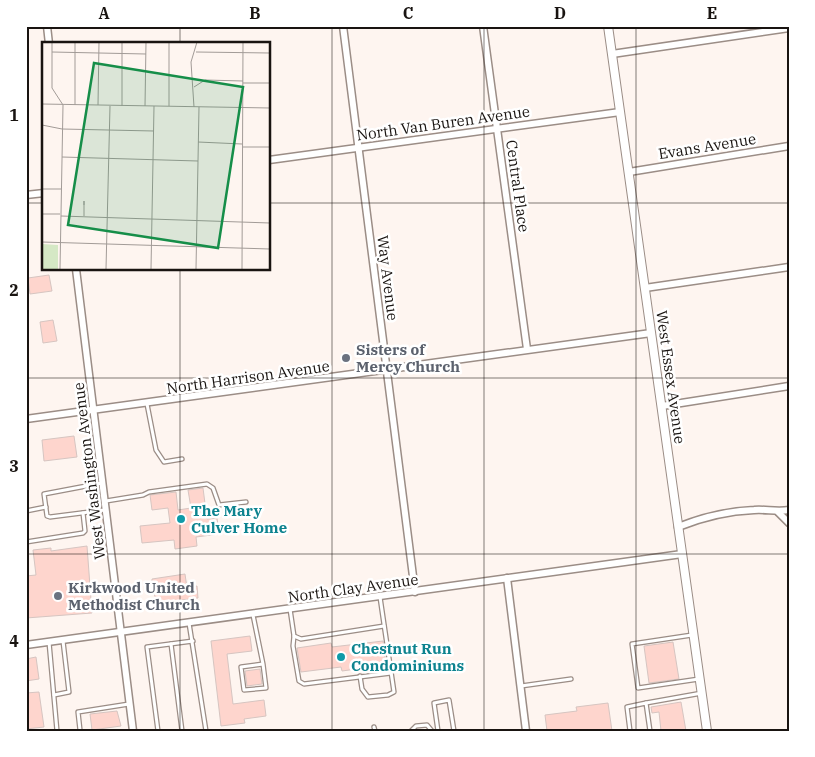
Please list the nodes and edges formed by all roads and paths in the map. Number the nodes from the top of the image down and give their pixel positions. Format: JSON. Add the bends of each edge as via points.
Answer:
{"nodes":[{"id":1,"x":46,"y":26,"type":"edge"},
{"id":2,"x":343,"y":26,"type":"edge"},
{"id":3,"x":483,"y":26,"type":"edge"},
{"id":4,"x":608,"y":26,"type":"edge"},
{"id":5,"x":789,"y":28,"type":"edge"},
{"id":6,"x":49,"y":42,"type":"edge"},
{"id":7,"x":612,"y":54,"type":"junction"},
{"id":8,"x":620,"y":112,"type":"junction"},
{"id":9,"x":498,"y":127,"type":"junction"},
{"id":10,"x":789,"y":146,"type":"edge"},
{"id":11,"x":359,"y":148,"type":"junction"},
{"id":12,"x":270,"y":160,"type":"edge"},
{"id":13,"x":628,"y":172,"type":"junction"},
{"id":14,"x":42,"y":193,"type":"edge"},
{"id":15,"x":26,"y":195,"type":"edge"},
{"id":16,"x":789,"y":267,"type":"edge"},
{"id":17,"x":76,"y":270,"type":"edge"},
{"id":18,"x":645,"y":288,"type":"junction"},
{"id":19,"x":651,"y":333,"type":"junction"},
{"id":20,"x":527,"y":350,"type":"junction"},
{"id":21,"x":387,"y":370,"type":"junction"},
{"id":22,"x":789,"y":386,"type":"edge"},
{"id":23,"x":147,"y":403,"type":"junction"},
{"id":24,"x":662,"y":406,"type":"junction"},
{"id":25,"x":94,"y":410,"type":"junction"},
{"id":26,"x":26,"y":419,"type":"edge"},
{"id":27,"x":182,"y":459,"type":"dead end"},
{"id":28,"x":102,"y":483,"type":"junction"},
{"id":29,"x":105,"y":501,"type":"junction"},
{"id":30,"x":246,"y":502,"type":"dead end"},
{"id":31,"x":46,"y":507,"type":"junction"},
{"id":32,"x":106,"y":510,"type":"junction"},
{"id":33,"x":789,"y":510,"type":"edge"},
{"id":34,"x":26,"y":511,"type":"edge"},
{"id":35,"x":778,"y":512,"type":"junction"},
{"id":36,"x":83,"y":513,"type":"junction"},
{"id":37,"x":789,"y":523,"type":"edge"},
{"id":38,"x":678,"y":527,"type":"junction"},
{"id":39,"x":26,"y":542,"type":"edge"},
{"id":40,"x":682,"y":554,"type":"junction"},
{"id":41,"x":507,"y":578,"type":"junction"},
{"id":42,"x":415,"y":592,"type":"junction"},
{"id":43,"x":380,"y":597,"type":"junction"},
{"id":44,"x":290,"y":609,"type":"junction"},
{"id":45,"x":253,"y":614,"type":"junction"},
{"id":46,"x":189,"y":623,"type":"junction"},
{"id":47,"x":384,"y":626,"type":"junction"},
{"id":48,"x":120,"y":632,"type":"junction"},
{"id":49,"x":694,"y":635,"type":"junction"},
{"id":50,"x":294,"y":636,"type":"junction"},
{"id":51,"x":63,"y":640,"type":"junction"},
{"id":52,"x":192,"y":640,"type":"junction"},
{"id":53,"x":49,"y":642,"type":"junction"},
{"id":54,"x":172,"y":644,"type":"junction"},
{"id":55,"x":26,"y":645,"type":"edge"},
{"id":56,"x":263,"y":664,"type":"junction"},
{"id":57,"x":391,"y":673,"type":"junction"},
{"id":58,"x":360,"y":676,"type":"junction"},
{"id":59,"x":570,"y":679,"type":"dead end"},
{"id":60,"x":700,"y":679,"type":"junction"},
{"id":61,"x":520,"y":686,"type":"junction"},
{"id":62,"x":702,"y":693,"type":"junction"},
{"id":63,"x":54,"y":695,"type":"junction"},
{"id":64,"x":646,"y":703,"type":"junction"},
{"id":65,"x":129,"y":704,"type":"junction"},
{"id":66,"x":80,"y":730,"type":"edge"},
{"id":67,"x":57,"y":731,"type":"edge"},
{"id":68,"x":133,"y":731,"type":"edge"},
{"id":69,"x":158,"y":731,"type":"edge"},
{"id":70,"x":182,"y":731,"type":"edge"},
{"id":71,"x":206,"y":731,"type":"edge"},
{"id":72,"x":411,"y":731,"type":"edge"},
{"id":73,"x":432,"y":731,"type":"edge"},
{"id":74,"x":438,"y":731,"type":"edge"},
{"id":75,"x":454,"y":731,"type":"edge"},
{"id":76,"x":526,"y":731,"type":"edge"},
{"id":77,"x":630,"y":731,"type":"edge"},
{"id":78,"x":650,"y":731,"type":"edge"},
{"id":79,"x":707,"y":731,"type":"edge"}],
"edges":[{"from":1,"to":6,"type":"street"},
{"from":2,"to":11,"type":"street","name":"Way Avenue"},
{"from":3,"to":9,"type":"street","name":"Central Place"},
{"from":4,"to":7,"type":"street","name":"West Essex Avenue"},
{"from":5,"to":7,"type":"street"},
{"from":7,"to":8,"type":"street","name":"West Essex Avenue"},
{"from":8,"to":9,"type":"street","name":"North Van Buren Avenue"},
{"from":8,"to":13,"type":"street","name":"West Essex Avenue"},
{"from":9,"to":11,"type":"street","name":"North Van Buren Avenue"},
{"from":9,"to":20,"type":"street","name":"Central Place"},
{"from":10,"to":13,"type":"street","name":"Evans Avenue"},
{"from":11,"to":12,"type":"street","name":"North Van Buren Avenue"},
{"from":11,"to":21,"type":"street","name":"Way Avenue"},
{"from":13,"to":18,"type":"street","name":"West Essex Avenue"},
{"from":14,"to":15,"type":"street"},
{"from":16,"to":18,"type":"street"},
{"from":17,"to":25,"type":"street","name":"West Washington Avenue"},
{"from":18,"to":19,"type":"street","name":"West Essex Avenue"},
{"from":19,"to":20,"type":"street","name":"North Harrison Avenue"},
{"from":19,"to":24,"type":"street","name":"West Essex Avenue"},
{"from":20,"to":21,"type":"street","name":"North Harrison Avenue"},
{"from":21,"to":23,"type":"street","name":"North Harrison Avenue"},
{"from":21,"to":42,"type":"street","name":"Way Avenue"},
{"from":22,"to":24,"type":"street"},
{"from":23,"to":25,"type":"street","name":"North Harrison Avenue"},
{"from":23,"to":27,"type":"lane","via":[[156,450],[164,462]]},
{"from":24,"to":38,"type":"street","name":"West Essex Avenue"},
{"from":25,"to":26,"type":"street","name":"North Harrison Avenue"},
{"from":25,"to":28,"type":"street","name":"West Washington Avenue"},
{"from":28,"to":29,"type":"street","name":"West Washington Avenue"},
{"from":28,"to":31,"type":"lane","via":[[46,492]]},
{"from":29,"to":30,"type":"lane","via":[[207,484],[219,505]]},
{"from":29,"to":32,"type":"street","name":"West Washington Avenue"},
{"from":31,"to":34,"type":"lane"},
{"from":31,"to":36,"type":"lane","via":[[50,517]]},
{"from":32,"to":36,"type":"lane"},
{"from":32,"to":48,"type":"street","name":"West Washington Avenue"},
{"from":33,"to":35,"type":"street"},
{"from":35,"to":37,"type":"street"},
{"from":35,"to":38,"type":"street","via":[[757,509],[721,513]]},
{"from":36,"to":39,"type":"lane","via":[[85,531]]},
{"from":38,"to":40,"type":"street","name":"West Essex Avenue"},
{"from":40,"to":41,"type":"street","name":"North Clay Avenue"},
{"from":40,"to":49,"type":"street","name":"West Essex Avenue"},
{"from":41,"to":42,"type":"street","name":"North Clay Avenue"},
{"from":41,"to":61,"type":"street"},
{"from":42,"to":43,"type":"street","name":"North Clay Avenue"},
{"from":43,"to":44,"type":"street","name":"North Clay Avenue"},
{"from":43,"to":47,"type":"lane"},
{"from":44,"to":45,"type":"street","name":"North Clay Avenue"},
{"from":44,"to":50,"type":"lane"},
{"from":45,"to":46,"type":"street","name":"North Clay Avenue"},
{"from":45,"to":56,"type":"lane"},
{"from":46,"to":48,"type":"street","name":"North Clay Avenue"},
{"from":46,"to":52,"type":"lane"},
{"from":47,"to":50,"type":"lane","via":[[301,639]]},
{"from":47,"to":57,"type":"lane"},
{"from":48,"to":51,"type":"street","name":"North Clay Avenue"},
{"from":48,"to":65,"type":"street","name":"West Washington Avenue"},
{"from":49,"to":60,"type":"street","name":"West Essex Avenue"},
{"from":49,"to":60,"type":"lane","via":[[632,644],[638,688]]},
{"from":50,"to":58,"type":"lane","via":[[299,681],[304,684]]},
{"from":51,"to":53,"type":"street","name":"North Clay Avenue"},
{"from":51,"to":63,"type":"lane","via":[[69,692]]},
{"from":52,"to":54,"type":"lane"},
{"from":52,"to":71,"type":"lane"},
{"from":53,"to":55,"type":"street","name":"North Clay Avenue"},
{"from":53,"to":63,"type":"lane"},
{"from":54,"to":69,"type":"lane","via":[[147,647]]},
{"from":54,"to":70,"type":"lane"},
{"from":56,"to":56,"type":"lane","via":[[241,667],[244,690],[266,688]]},
{"from":57,"to":58,"type":"lane"},
{"from":57,"to":58,"type":"lane","via":[[394,692],[368,697],[362,689]]},
{"from":59,"to":61,"type":"lane"},
{"from":60,"to":62,"type":"street","name":"West Essex Avenue"},
{"from":61,"to":76,"type":"street"},
{"from":62,"to":64,"type":"lane"},
{"from":62,"to":79,"type":"street","name":"West Essex Avenue"},
{"from":63,"to":67,"type":"lane"},
{"from":64,"to":77,"type":"lane","via":[[626,707]]},
{"from":64,"to":78,"type":"lane"},
{"from":65,"to":66,"type":"lane","via":[[78,712]]},
{"from":65,"to":68,"type":"street","name":"West Washington Avenue"},
{"from":72,"to":73,"type":"lane","via":[[416,726],[427,725]]},
{"from":74,"to":75,"type":"lane","via":[[434,703],[450,700]]}]}
